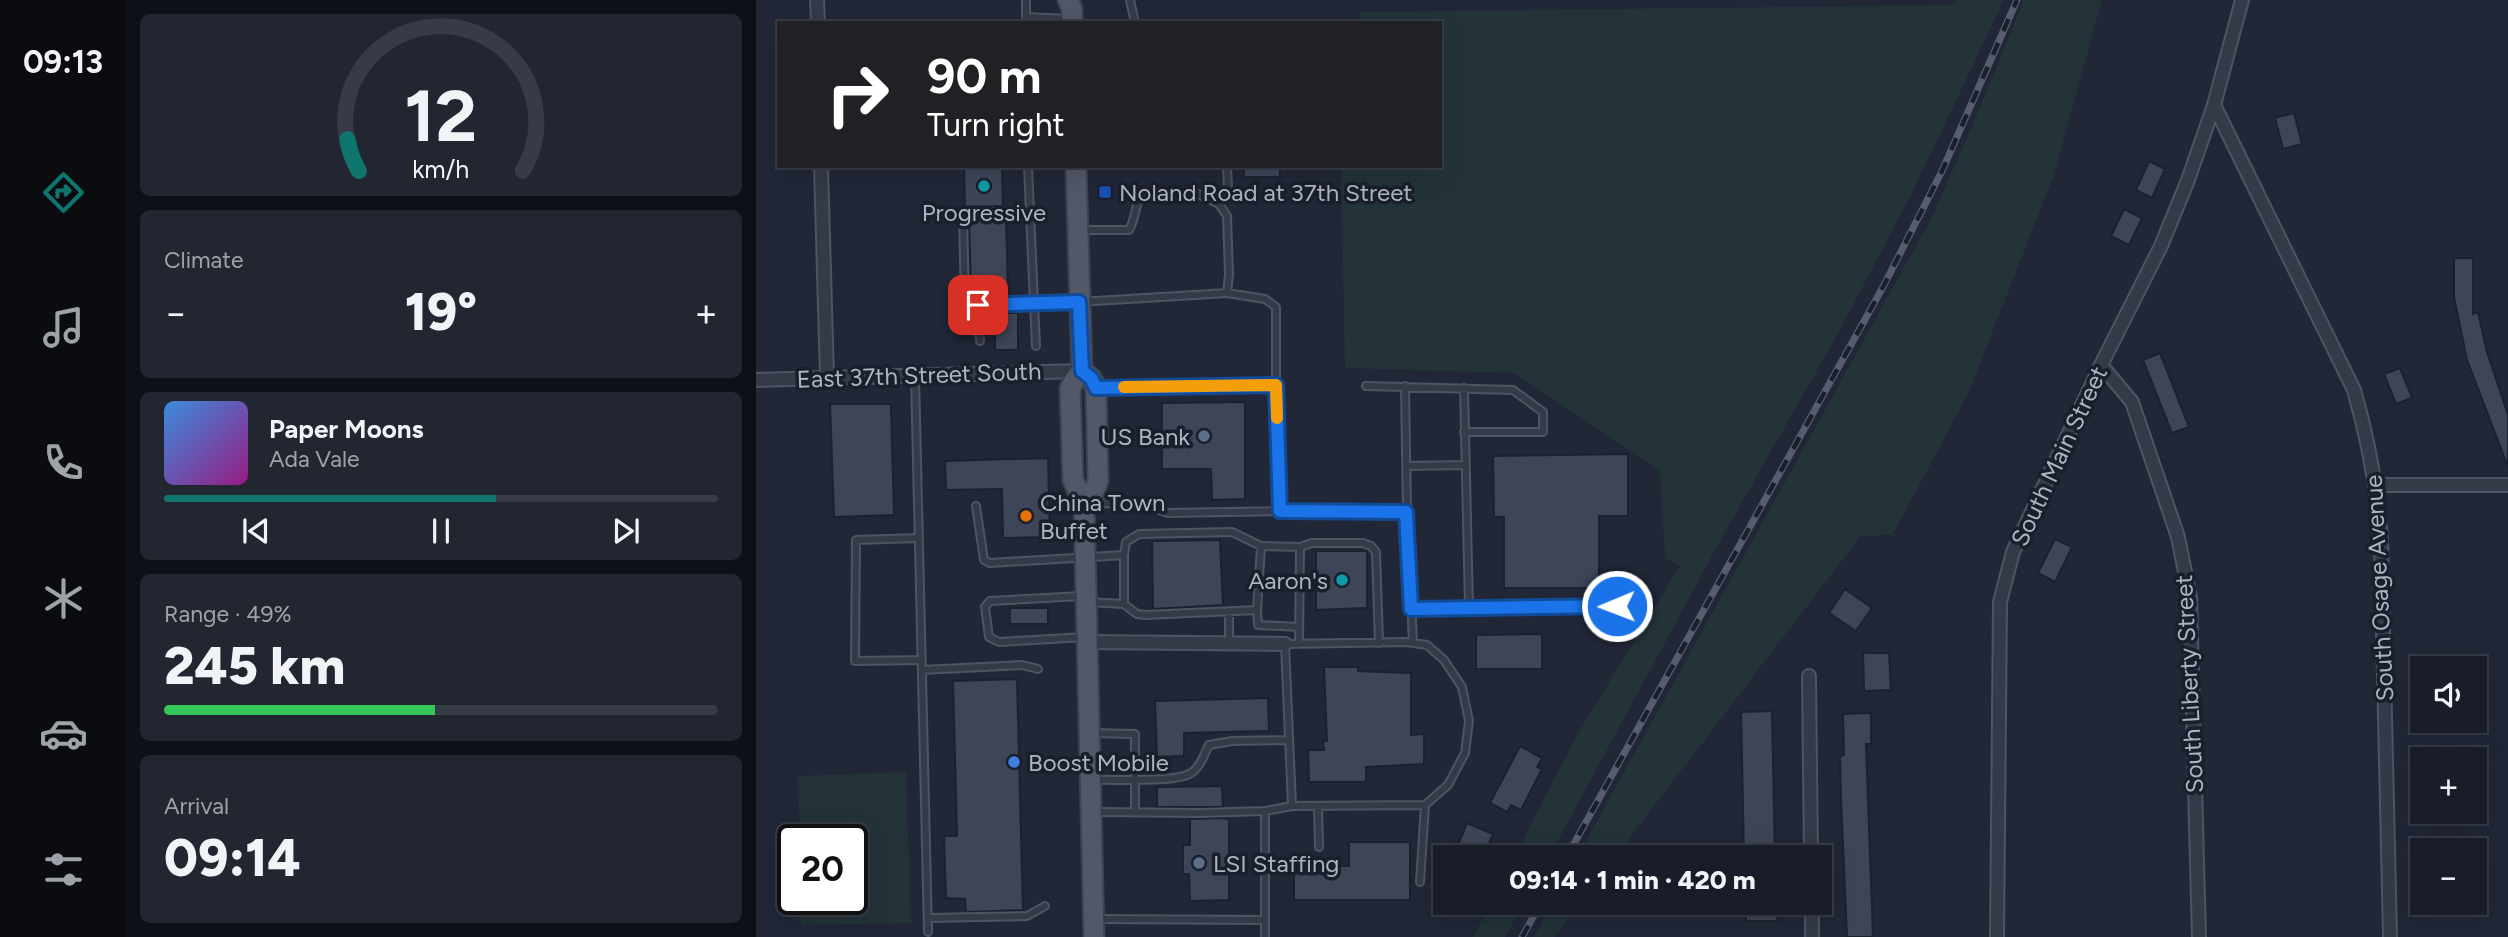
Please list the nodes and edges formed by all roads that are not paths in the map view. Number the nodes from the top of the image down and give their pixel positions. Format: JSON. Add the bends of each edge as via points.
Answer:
{"nodes":[{"id":1,"x":817,"y":0,"type":"edge"},
{"id":2,"x":1026,"y":0,"type":"edge"},
{"id":3,"x":1130,"y":0,"type":"edge"},
{"id":4,"x":2242,"y":0,"type":"edge"},
{"id":5,"x":1072,"y":10,"type":"edge"},
{"id":6,"x":1026,"y":20,"type":"edge"},
{"id":7,"x":818,"y":21,"type":"edge"},
{"id":8,"x":1135,"y":21,"type":"edge"},
{"id":9,"x":2214,"y":105,"type":"junction"},
{"id":10,"x":821,"y":168,"type":"edge"},
{"id":11,"x":1028,"y":168,"type":"edge"},
{"id":12,"x":1076,"y":168,"type":"edge"},
{"id":13,"x":1227,"y":168,"type":"edge"},
{"id":14,"x":1219,"y":204,"type":"junction"},
{"id":15,"x":1030,"y":211,"type":"junction"},
{"id":16,"x":1078,"y":230,"type":"junction"},
{"id":17,"x":1227,"y":293,"type":"junction"},
{"id":18,"x":1079,"y":302,"type":"junction"},
{"id":19,"x":1034,"y":303,"type":"junction"},
{"id":20,"x":978,"y":305,"type":"junction"},
{"id":21,"x":980,"y":341,"type":"dead end"},
{"id":22,"x":1036,"y":346,"type":"dead end"},
{"id":23,"x":2101,"y":365,"type":"junction"},
{"id":24,"x":1082,"y":371,"type":"junction"},
{"id":25,"x":915,"y":375,"type":"junction"},
{"id":26,"x":827,"y":378,"type":"junction"},
{"id":27,"x":756,"y":380,"type":"edge"},
{"id":28,"x":1276,"y":385,"type":"junction"},
{"id":29,"x":1366,"y":386,"type":"dead end"},
{"id":30,"x":1405,"y":386,"type":"junction"},
{"id":31,"x":1096,"y":388,"type":"junction"},
{"id":32,"x":1464,"y":388,"type":"junction"},
{"id":33,"x":1464,"y":432,"type":"junction"},
{"id":34,"x":1465,"y":465,"type":"junction"},
{"id":35,"x":1406,"y":466,"type":"junction"},
{"id":36,"x":2377,"y":485,"type":"junction"},
{"id":37,"x":2508,"y":485,"type":"edge"},
{"id":38,"x":1084,"y":504,"type":"junction"},
{"id":39,"x":976,"y":506,"type":"dead end"},
{"id":40,"x":1280,"y":511,"type":"junction"},
{"id":41,"x":1406,"y":512,"type":"junction"},
{"id":42,"x":918,"y":538,"type":"junction"},
{"id":43,"x":1261,"y":546,"type":"junction"},
{"id":44,"x":1300,"y":547,"type":"junction"},
{"id":45,"x":1124,"y":555,"type":"junction"},
{"id":46,"x":1085,"y":556,"type":"junction"},
{"id":47,"x":1086,"y":599,"type":"junction"},
{"id":48,"x":1124,"y":604,"type":"junction"},
{"id":49,"x":1617,"y":606,"type":"dead end"},
{"id":50,"x":1469,"y":608,"type":"junction"},
{"id":51,"x":1411,"y":609,"type":"junction"},
{"id":52,"x":1257,"y":610,"type":"junction"},
{"id":53,"x":1229,"y":611,"type":"junction"},
{"id":54,"x":1258,"y":625,"type":"junction"},
{"id":55,"x":1299,"y":627,"type":"junction"},
{"id":56,"x":1087,"y":640,"type":"junction"},
{"id":57,"x":1229,"y":643,"type":"junction"},
{"id":58,"x":1299,"y":643,"type":"junction"},
{"id":59,"x":1379,"y":643,"type":"junction"},
{"id":60,"x":1413,"y":643,"type":"junction"},
{"id":61,"x":1259,"y":644,"type":"junction"},
{"id":62,"x":1285,"y":644,"type":"junction"},
{"id":63,"x":921,"y":660,"type":"junction"},
{"id":64,"x":1038,"y":669,"type":"dead end"},
{"id":65,"x":922,"y":670,"type":"junction"},
{"id":66,"x":1809,"y":676,"type":"dead end"},
{"id":67,"x":1090,"y":733,"type":"junction"},
{"id":68,"x":1289,"y":740,"type":"junction"},
{"id":69,"x":1136,"y":779,"type":"junction"},
{"id":70,"x":1091,"y":780,"type":"junction"},
{"id":71,"x":1424,"y":805,"type":"junction"},
{"id":72,"x":1292,"y":806,"type":"junction"},
{"id":73,"x":1318,"y":806,"type":"junction"},
{"id":74,"x":1265,"y":811,"type":"junction"},
{"id":75,"x":1091,"y":812,"type":"junction"},
{"id":76,"x":1135,"y":812,"type":"junction"},
{"id":77,"x":1811,"y":845,"type":"edge"},
{"id":78,"x":1319,"y":847,"type":"dead end"},
{"id":79,"x":1420,"y":882,"type":"dead end"},
{"id":80,"x":1045,"y":906,"type":"dead end"},
{"id":81,"x":1812,"y":915,"type":"edge"},
{"id":82,"x":928,"y":919,"type":"junction"},
{"id":83,"x":1265,"y":920,"type":"junction"},
{"id":84,"x":1094,"y":928,"type":"edge"},
{"id":85,"x":928,"y":932,"type":"dead end"},
{"id":86,"x":1265,"y":937,"type":"edge"},
{"id":87,"x":1812,"y":937,"type":"edge"},
{"id":88,"x":1997,"y":937,"type":"edge"},
{"id":89,"x":2199,"y":937,"type":"edge"},
{"id":90,"x":2389,"y":937,"type":"edge"}],
"edges":[{"from":1,"to":7,"type":"street"},
{"from":2,"to":6,"type":"lane"},
{"from":3,"to":8,"type":"lane"},
{"from":4,"to":9,"type":"street","name":"South Main Street"},
{"from":5,"to":6,"type":"lane"},
{"from":9,"to":23,"type":"street","name":"South Main Street","via":[[2161,246]]},
{"from":9,"to":36,"type":"street","name":"South Osage Avenue","via":[[2354,390]]},
{"from":10,"to":26,"type":"street"},
{"from":11,"to":15,"type":"lane"},
{"from":12,"to":16,"type":"main road"},
{"from":13,"to":14,"type":"lane","via":[[1228,187]]},
{"from":14,"to":16,"type":"lane","via":[[1198,194],[1141,192],[1129,230]]},
{"from":14,"to":17,"type":"lane","via":[[1227,216]]},
{"from":15,"to":19,"type":"lane"},
{"from":15,"to":20,"type":"lane","via":[[962,214],[965,303]]},
{"from":16,"to":18,"type":"main road"},
{"from":17,"to":18,"type":"lane"},
{"from":17,"to":28,"type":"lane","via":[[1265,299],[1276,307]]},
{"from":18,"to":19,"type":"lane"},
{"from":18,"to":24,"type":"main road"},
{"from":19,"to":20,"type":"lane"},
{"from":19,"to":22,"type":"lane"},
{"from":20,"to":21,"type":"lane"},
{"from":23,"to":88,"type":"street","name":"South Main Street","via":[[2013,552],[2000,602]]},
{"from":23,"to":89,"type":"street","name":"South Liberty Street","via":[[2132,402],[2178,537],[2190,597]]},
{"from":24,"to":25,"type":"street","name":"East 37th Street South"},
{"from":24,"to":31,"type":"main road"},
{"from":24,"to":38,"type":"main road","via":[[1070,388],[1073,480]]},
{"from":25,"to":26,"type":"street","name":"East 37th Street South"},
{"from":25,"to":42,"type":"lane"},
{"from":26,"to":27,"type":"street","name":"East 37th Street South"},
{"from":28,"to":31,"type":"lane"},
{"from":28,"to":40,"type":"lane"},
{"from":29,"to":30,"type":"lane"},
{"from":30,"to":32,"type":"lane"},
{"from":30,"to":35,"type":"lane"},
{"from":31,"to":38,"type":"main road","via":[[1098,481]]},
{"from":32,"to":33,"type":"lane"},
{"from":32,"to":33,"type":"lane","via":[[1513,390],[1543,412],[1543,432]]},
{"from":33,"to":34,"type":"lane"},
{"from":34,"to":35,"type":"lane"},
{"from":34,"to":50,"type":"lane"},
{"from":35,"to":41,"type":"lane"},
{"from":36,"to":37,"type":"street"},
{"from":36,"to":90,"type":"street","name":"South Osage Avenue"},
{"from":38,"to":40,"type":"lane","via":[[1137,502],[1168,513]]},
{"from":38,"to":46,"type":"main road"},
{"from":39,"to":46,"type":"lane","via":[[984,560]]},
{"from":40,"to":41,"type":"lane"},
{"from":41,"to":51,"type":"lane"},
{"from":42,"to":63,"type":"lane"},
{"from":42,"to":63,"type":"lane","via":[[856,540],[855,662]]},
{"from":43,"to":44,"type":"lane"},
{"from":43,"to":45,"type":"lane","via":[[1232,532],[1139,534],[1126,542]]},
{"from":43,"to":52,"type":"lane"},
{"from":44,"to":55,"type":"lane"},
{"from":44,"to":59,"type":"lane","via":[[1363,543],[1376,552]]},
{"from":45,"to":46,"type":"lane"},
{"from":45,"to":48,"type":"lane"},
{"from":46,"to":47,"type":"main road"},
{"from":47,"to":48,"type":"lane"},
{"from":47,"to":56,"type":"main road"},
{"from":47,"to":56,"type":"lane","via":[[990,601],[985,607],[989,636],[999,642]]},
{"from":48,"to":53,"type":"lane","via":[[1145,615]]},
{"from":49,"to":50,"type":"lane"},
{"from":50,"to":51,"type":"lane"},
{"from":51,"to":60,"type":"lane"},
{"from":52,"to":53,"type":"lane"},
{"from":52,"to":54,"type":"lane"},
{"from":53,"to":57,"type":"lane"},
{"from":54,"to":55,"type":"lane"},
{"from":54,"to":61,"type":"lane"},
{"from":55,"to":58,"type":"lane"},
{"from":56,"to":57,"type":"street"},
{"from":56,"to":67,"type":"main road"},
{"from":57,"to":61,"type":"street"},
{"from":58,"to":59,"type":"lane"},
{"from":58,"to":62,"type":"lane"},
{"from":59,"to":60,"type":"lane"},
{"from":60,"to":71,"type":"lane","via":[[1427,645],[1444,660],[1462,687],[1469,721],[1465,753],[1448,785]]},
{"from":61,"to":62,"type":"street"},
{"from":62,"to":68,"type":"lane"},
{"from":63,"to":65,"type":"lane"},
{"from":64,"to":65,"type":"lane","via":[[1022,665]]},
{"from":65,"to":82,"type":"lane"},
{"from":66,"to":77,"type":"street"},
{"from":67,"to":69,"type":"lane","via":[[1135,734]]},
{"from":67,"to":70,"type":"main road"},
{"from":68,"to":69,"type":"lane","via":[[1209,745],[1191,774]]},
{"from":68,"to":72,"type":"lane"},
{"from":69,"to":70,"type":"lane"},
{"from":69,"to":76,"type":"lane"},
{"from":70,"to":75,"type":"main road"},
{"from":71,"to":73,"type":"lane"},
{"from":71,"to":79,"type":"lane"},
{"from":72,"to":73,"type":"lane"},
{"from":72,"to":74,"type":"lane"},
{"from":73,"to":78,"type":"lane"},
{"from":74,"to":76,"type":"lane"},
{"from":74,"to":83,"type":"lane"},
{"from":75,"to":76,"type":"lane"},
{"from":75,"to":84,"type":"main road"},
{"from":80,"to":82,"type":"lane","via":[[1027,916]]},
{"from":81,"to":87,"type":"street"},
{"from":82,"to":85,"type":"lane"},
{"from":83,"to":84,"type":"lane"},
{"from":83,"to":86,"type":"lane"}]}
